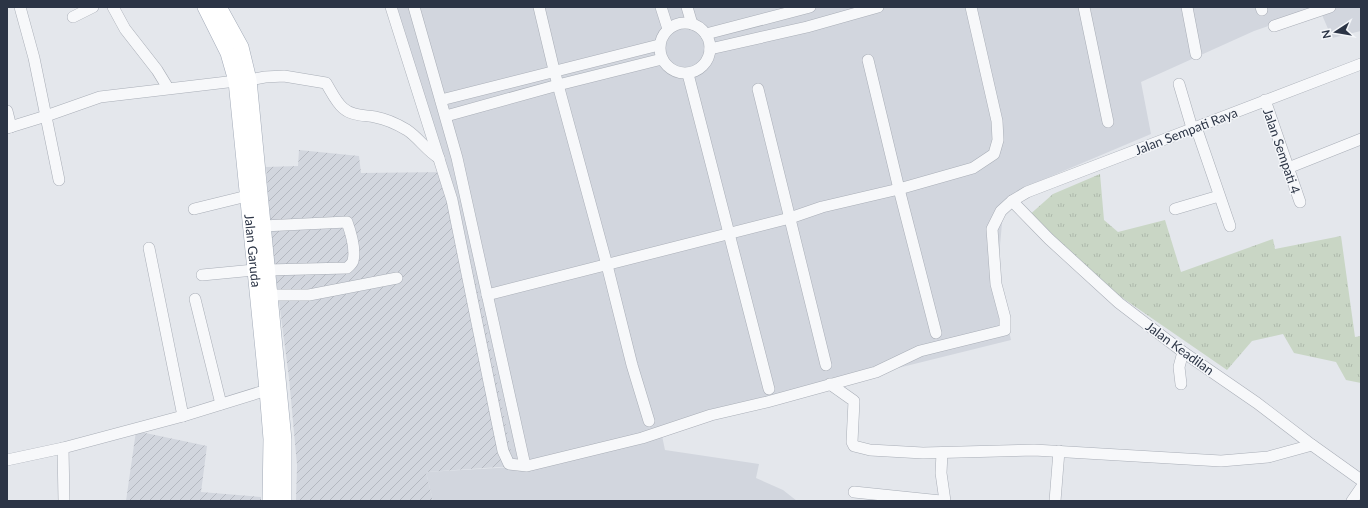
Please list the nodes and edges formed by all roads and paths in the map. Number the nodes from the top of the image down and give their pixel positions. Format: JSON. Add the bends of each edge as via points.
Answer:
{"nodes":[{"id":1,"x":20,"y":7,"type":"edge"},
{"id":2,"x":92,"y":7,"type":"edge"},
{"id":3,"x":113,"y":7,"type":"edge"},
{"id":4,"x":205,"y":7,"type":"edge"},
{"id":5,"x":219,"y":7,"type":"edge"},
{"id":6,"x":391,"y":7,"type":"edge"},
{"id":7,"x":414,"y":7,"type":"edge"},
{"id":8,"x":539,"y":7,"type":"edge"},
{"id":9,"x":661,"y":7,"type":"edge"},
{"id":10,"x":687,"y":7,"type":"edge"},
{"id":11,"x":810,"y":7,"type":"edge"},
{"id":12,"x":878,"y":7,"type":"edge"},
{"id":13,"x":971,"y":7,"type":"edge"},
{"id":14,"x":1084,"y":7,"type":"edge"},
{"id":15,"x":1187,"y":7,"type":"edge"},
{"id":16,"x":1330,"y":7,"type":"edge"},
{"id":17,"x":73,"y":17,"type":"dead end"},
{"id":18,"x":692,"y":24,"type":"junction"},
{"id":19,"x":1274,"y":26,"type":"dead end"},
{"id":20,"x":668,"y":29,"type":"junction"},
{"id":21,"x":706,"y":34,"type":"junction"},
{"id":22,"x":659,"y":45,"type":"junction"},
{"id":23,"x":710,"y":49,"type":"junction"},
{"id":24,"x":1196,"y":54,"type":"dead end"},
{"id":25,"x":662,"y":60,"type":"junction"},
{"id":26,"x":868,"y":60,"type":"dead end"},
{"id":27,"x":1361,"y":64,"type":"edge"},
{"id":28,"x":554,"y":70,"type":"junction"},
{"id":29,"x":688,"y":74,"type":"junction"},
{"id":30,"x":242,"y":81,"type":"junction"},
{"id":31,"x":1178,"y":84,"type":"dead end"},
{"id":32,"x":558,"y":85,"type":"junction"},
{"id":33,"x":168,"y":88,"type":"junction"},
{"id":34,"x":758,"y":89,"type":"dead end"},
{"id":35,"x":442,"y":100,"type":"junction"},
{"id":36,"x":1265,"y":100,"type":"junction"},
{"id":37,"x":7,"y":111,"type":"edge"},
{"id":38,"x":46,"y":116,"type":"junction"},
{"id":39,"x":446,"y":116,"type":"junction"},
{"id":40,"x":1108,"y":122,"type":"dead end"},
{"id":41,"x":9,"y":127,"type":"edge"},
{"id":42,"x":1194,"y":128,"type":"junction"},
{"id":43,"x":1361,"y":139,"type":"edge"},
{"id":44,"x":439,"y":158,"type":"junction"},
{"id":45,"x":1288,"y":168,"type":"junction"},
{"id":46,"x":59,"y":180,"type":"dead end"},
{"id":47,"x":898,"y":189,"type":"junction"},
{"id":48,"x":247,"y":196,"type":"junction"},
{"id":49,"x":1219,"y":196,"type":"junction"},
{"id":50,"x":1012,"y":201,"type":"junction"},
{"id":51,"x":1300,"y":202,"type":"dead end"},
{"id":52,"x":194,"y":209,"type":"dead end"},
{"id":53,"x":1175,"y":209,"type":"dead end"},
{"id":54,"x":790,"y":218,"type":"junction"},
{"id":55,"x":257,"y":226,"type":"junction"},
{"id":56,"x":1230,"y":226,"type":"dead end"},
{"id":57,"x":730,"y":233,"type":"junction"},
{"id":58,"x":149,"y":248,"type":"dead end"},
{"id":59,"x":607,"y":265,"type":"junction"},
{"id":60,"x":261,"y":270,"type":"junction"},
{"id":61,"x":202,"y":275,"type":"dead end"},
{"id":62,"x":397,"y":278,"type":"dead end"},
{"id":63,"x":269,"y":295,"type":"junction"},
{"id":64,"x":487,"y":295,"type":"junction"},
{"id":65,"x":194,"y":299,"type":"dead end"},
{"id":66,"x":936,"y":333,"type":"dead end"},
{"id":67,"x":1183,"y":352,"type":"junction"},
{"id":68,"x":826,"y":365,"type":"dead end"},
{"id":69,"x":830,"y":384,"type":"junction"},
{"id":70,"x":1181,"y":384,"type":"dead end"},
{"id":71,"x":769,"y":389,"type":"dead end"},
{"id":72,"x":267,"y":390,"type":"junction"},
{"id":73,"x":221,"y":404,"type":"junction"},
{"id":74,"x":183,"y":416,"type":"junction"},
{"id":75,"x":649,"y":421,"type":"dead end"},
{"id":76,"x":277,"y":440,"type":"junction"},
{"id":77,"x":1312,"y":446,"type":"junction"},
{"id":78,"x":64,"y":448,"type":"junction"},
{"id":79,"x":1059,"y":451,"type":"junction"},
{"id":80,"x":942,"y":453,"type":"junction"},
{"id":81,"x":7,"y":460,"type":"edge"},
{"id":82,"x":524,"y":461,"type":"dead end"},
{"id":83,"x":1361,"y":480,"type":"edge"},
{"id":84,"x":1361,"y":488,"type":"edge"},
{"id":85,"x":854,"y":492,"type":"dead end"},
{"id":86,"x":64,"y":501,"type":"edge"},
{"id":87,"x":270,"y":501,"type":"edge"},
{"id":88,"x":284,"y":501,"type":"edge"},
{"id":89,"x":941,"y":501,"type":"edge"},
{"id":90,"x":945,"y":501,"type":"edge"},
{"id":91,"x":1055,"y":501,"type":"edge"},
{"id":92,"x":1352,"y":501,"type":"edge"}],
"edges":[{"from":1,"to":38,"type":"street"},
{"from":2,"to":17,"type":"street"},
{"from":3,"to":33,"type":"street"},
{"from":4,"to":30,"type":"main road","name":"Jalan Garuda"},
{"from":5,"to":30,"type":"main road","name":"Jalan Garuda","via":[[241,47]]},
{"from":6,"to":44,"type":"street"},
{"from":7,"to":35,"type":"street"},
{"from":8,"to":28,"type":"street"},
{"from":9,"to":20,"type":"street"},
{"from":10,"to":18,"type":"street"},
{"from":11,"to":21,"type":"street"},
{"from":12,"to":23,"type":"street","via":[[807,28]]},
{"from":13,"to":47,"type":"street","via":[[997,121],[998,140],[994,154],[974,168]]},
{"from":14,"to":40,"type":"street"},
{"from":15,"to":24,"type":"street"},
{"from":16,"to":19,"type":"street"},
{"from":18,"to":20,"type":"street","via":[[684,23]]},
{"from":18,"to":21,"type":"street"},
{"from":20,"to":22,"type":"street"},
{"from":21,"to":23,"type":"street"},
{"from":22,"to":25,"type":"street"},
{"from":22,"to":28,"type":"street"},
{"from":23,"to":29,"type":"street","via":[[703,65]]},
{"from":25,"to":29,"type":"street","via":[[668,68]]},
{"from":25,"to":32,"type":"street"},
{"from":26,"to":47,"type":"street"},
{"from":27,"to":36,"type":"street","name":"Jalan Sempati Raya"},
{"from":28,"to":32,"type":"street"},
{"from":28,"to":35,"type":"street"},
{"from":29,"to":57,"type":"street"},
{"from":30,"to":33,"type":"street"},
{"from":30,"to":44,"type":"street","via":[[284,76],[326,83],[342,108],[350,113],[392,122],[408,131]]},
{"from":30,"to":48,"type":"main road","name":"Jalan Garuda"},
{"from":30,"to":55,"type":"main road","name":"Jalan Garuda"},
{"from":31,"to":42,"type":"street"},
{"from":32,"to":39,"type":"street"},
{"from":32,"to":59,"type":"street"},
{"from":33,"to":38,"type":"street","via":[[100,97]]},
{"from":34,"to":54,"type":"street"},
{"from":35,"to":39,"type":"street"},
{"from":36,"to":42,"type":"street","name":"Jalan Sempati Raya"},
{"from":36,"to":45,"type":"street","name":"Jalan Sempati 4"},
{"from":37,"to":41,"type":"street"},
{"from":38,"to":41,"type":"street"},
{"from":38,"to":46,"type":"street"},
{"from":39,"to":64,"type":"street"},
{"from":42,"to":49,"type":"street"},
{"from":42,"to":50,"type":"street","name":"Jalan Sempati Raya","via":[[1027,192]]},
{"from":43,"to":45,"type":"street"},
{"from":44,"to":69,"type":"street","via":[[452,200],[503,451],[509,464],[527,466],[544,463]]},
{"from":45,"to":51,"type":"street","name":"Jalan Sempati 4"},
{"from":47,"to":54,"type":"street"},
{"from":47,"to":66,"type":"street"},
{"from":48,"to":52,"type":"street"},
{"from":48,"to":55,"type":"main road","name":"Jalan Garuda"},
{"from":49,"to":53,"type":"street"},
{"from":49,"to":56,"type":"street"},
{"from":50,"to":67,"type":"street","name":"Jalan Keadilan","via":[[1119,303]]},
{"from":50,"to":69,"type":"street","name":"Jalan Sempati Raya","via":[[1001,211],[992,229],[996,284],[1005,318],[1005,330],[920,352],[876,372]]},
{"from":54,"to":57,"type":"street"},
{"from":54,"to":68,"type":"street"},
{"from":55,"to":60,"type":"main road","name":"Jalan Garuda"},
{"from":55,"to":60,"type":"street","via":[[347,222],[354,252],[352,262],[347,268]]},
{"from":57,"to":59,"type":"street"},
{"from":57,"to":71,"type":"street"},
{"from":58,"to":74,"type":"street"},
{"from":59,"to":64,"type":"street"},
{"from":59,"to":75,"type":"street"},
{"from":60,"to":61,"type":"street"},
{"from":60,"to":63,"type":"main road","name":"Jalan Garuda"},
{"from":60,"to":72,"type":"main road","name":"Jalan Garuda"},
{"from":62,"to":63,"type":"street","via":[[309,295]]},
{"from":63,"to":76,"type":"main road","name":"Jalan Garuda"},
{"from":64,"to":82,"type":"street"},
{"from":65,"to":73,"type":"street"},
{"from":67,"to":70,"type":"street","via":[[1179,367]]},
{"from":67,"to":77,"type":"street","name":"Jalan Keadilan","via":[[1257,403]]},
{"from":69,"to":80,"type":"street","via":[[854,401],[854,446],[870,450]]},
{"from":72,"to":73,"type":"street"},
{"from":72,"to":76,"type":"main road","name":"Jalan Garuda"},
{"from":73,"to":74,"type":"street"},
{"from":74,"to":78,"type":"street"},
{"from":76,"to":87,"type":"main road","name":"Jalan Garuda"},
{"from":76,"to":88,"type":"main road","name":"Jalan Garuda"},
{"from":77,"to":79,"type":"street","via":[[1268,457],[1221,461]]},
{"from":77,"to":83,"type":"street","name":"Jalan Keadilan"},
{"from":78,"to":81,"type":"street"},
{"from":78,"to":86,"type":"street"},
{"from":79,"to":80,"type":"street"},
{"from":79,"to":91,"type":"street"},
{"from":80,"to":90,"type":"street","via":[[941,473]]},
{"from":84,"to":92,"type":"street"},
{"from":85,"to":89,"type":"street"}]}
